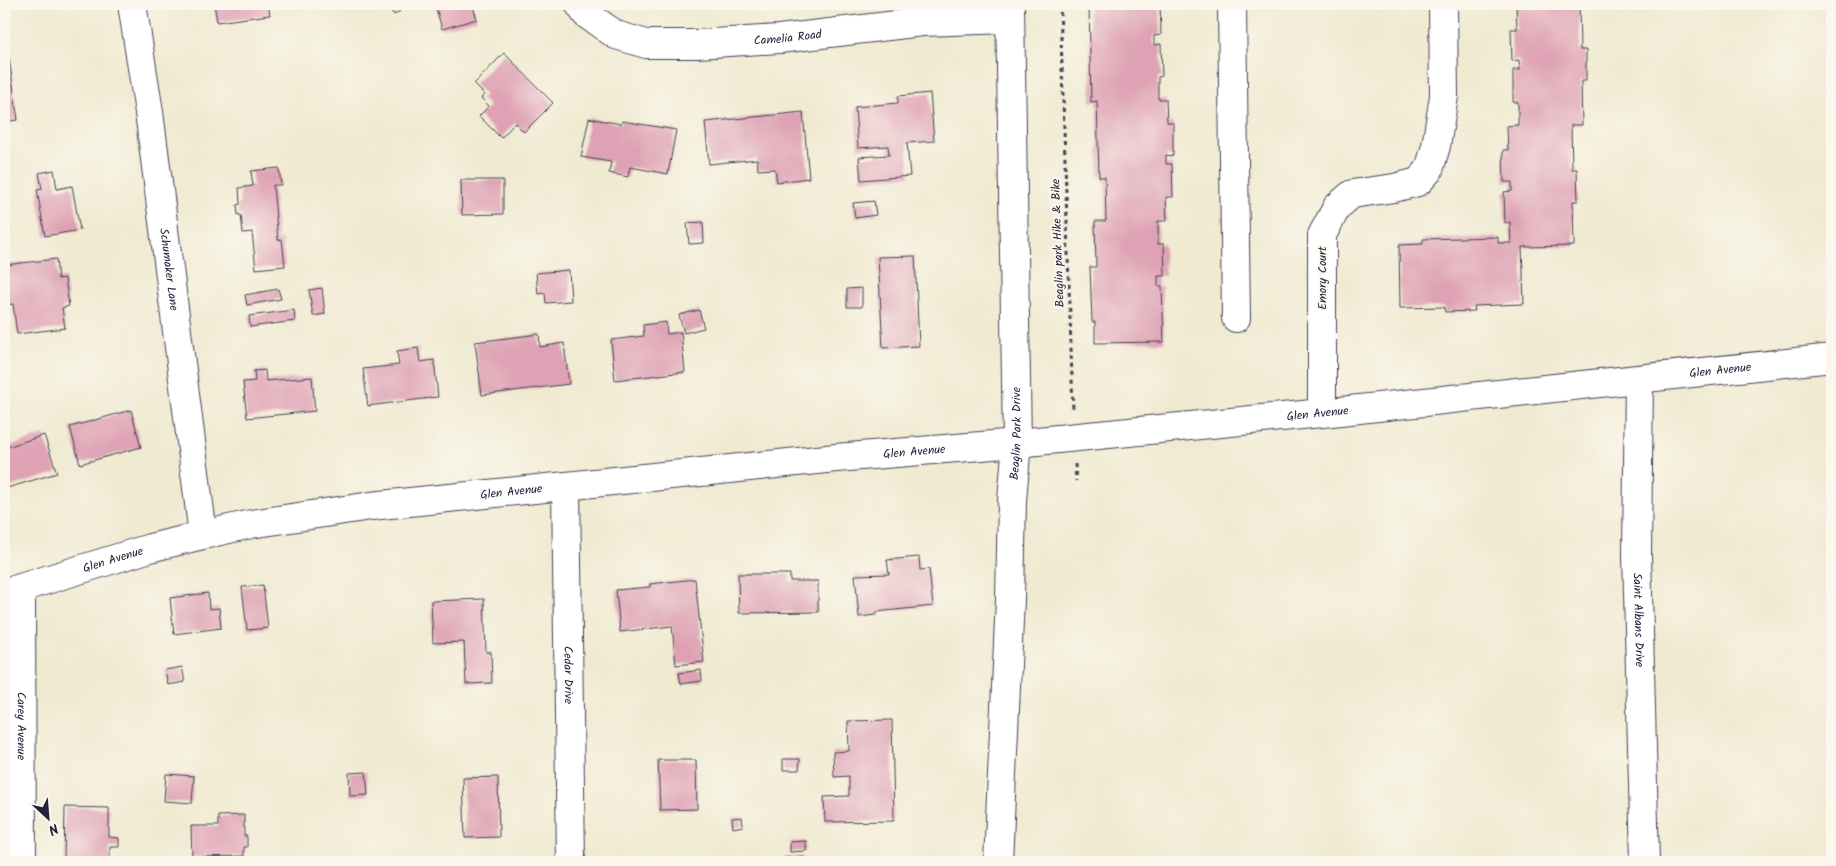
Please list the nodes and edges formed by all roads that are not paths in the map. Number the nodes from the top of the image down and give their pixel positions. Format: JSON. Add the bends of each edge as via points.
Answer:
{"nodes":[{"id":1,"x":132,"y":4,"type":"edge"},
{"id":2,"x":579,"y":4,"type":"edge"},
{"id":3,"x":1232,"y":4,"type":"edge"},
{"id":4,"x":1443,"y":4,"type":"edge"},
{"id":5,"x":1010,"y":11,"type":"edge"},
{"id":6,"x":1236,"y":318,"type":"dead end"},
{"id":7,"x":1832,"y":358,"type":"edge"},
{"id":8,"x":1639,"y":379,"type":"junction"},
{"id":9,"x":1322,"y":413,"type":"junction"},
{"id":10,"x":1017,"y":443,"type":"junction"},
{"id":11,"x":566,"y":487,"type":"junction"},
{"id":12,"x":203,"y":535,"type":"junction"},
{"id":13,"x":12,"y":591,"type":"edge"},
{"id":14,"x":22,"y":862,"type":"edge"},
{"id":15,"x":571,"y":862,"type":"edge"},
{"id":16,"x":998,"y":862,"type":"edge"},
{"id":17,"x":1644,"y":862,"type":"edge"}],
"edges":[{"from":1,"to":12,"type":"street","name":"Schumaker Lane","via":[[149,112]]},
{"from":2,"to":5,"type":"street","name":"Camelia Road","via":[[586,14],[616,35],[646,44],[778,39]]},
{"from":3,"to":6,"type":"street"},
{"from":4,"to":9,"type":"street","name":"Emory Court","via":[[1444,96],[1429,170],[1418,182],[1352,194],[1337,207],[1322,234]]},
{"from":5,"to":10,"type":"street","name":"Beaglin Park Drive"},
{"from":7,"to":8,"type":"street","name":"Glen Avenue"},
{"from":8,"to":9,"type":"street","name":"Glen Avenue"},
{"from":8,"to":17,"type":"street","name":"Saint Albans Drive","via":[[1637,554]]},
{"from":9,"to":10,"type":"street","name":"Glen Avenue"},
{"from":10,"to":11,"type":"street","name":"Glen Avenue","via":[[836,458]]},
{"from":10,"to":16,"type":"street","name":"Beaglin Park Drive"},
{"from":11,"to":12,"type":"street","name":"Glen Avenue","via":[[372,506],[251,524]]},
{"from":11,"to":15,"type":"street","name":"Cedar Drive"},
{"from":12,"to":13,"type":"street","name":"Glen Avenue"},
{"from":13,"to":14,"type":"street","name":"Carey Avenue"}]}
